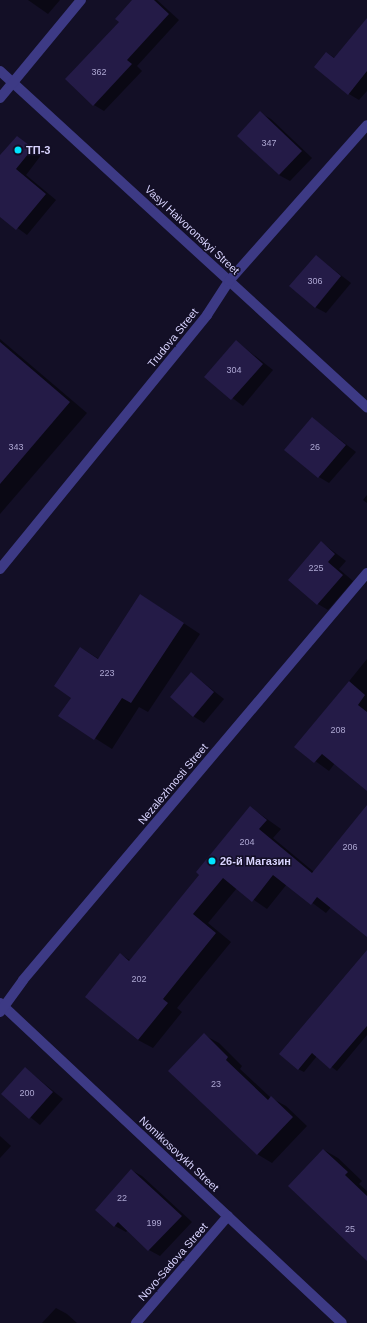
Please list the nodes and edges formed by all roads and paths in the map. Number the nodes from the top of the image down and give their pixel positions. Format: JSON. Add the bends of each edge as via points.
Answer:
{"nodes":[{"id":1,"x":81,"y":0,"type":"edge"},
{"id":2,"x":0,"y":71,"type":"edge"},
{"id":3,"x":13,"y":82,"type":"junction"},
{"id":4,"x":0,"y":98,"type":"edge"},
{"id":5,"x":367,"y":125,"type":"edge"},
{"id":6,"x":229,"y":281,"type":"junction"},
{"id":7,"x":367,"y":407,"type":"edge"},
{"id":8,"x":0,"y":569,"type":"edge"},
{"id":9,"x":367,"y":573,"type":"edge"},
{"id":10,"x":1,"y":1007,"type":"edge"},
{"id":11,"x":228,"y":1216,"type":"junction"},
{"id":12,"x":136,"y":1323,"type":"edge"},
{"id":13,"x":342,"y":1323,"type":"edge"}],
"edges":[{"from":1,"to":3,"type":"street"},
{"from":2,"to":3,"type":"street","name":"Vasyl Haivoronskyi Street"},
{"from":3,"to":4,"type":"street"},
{"from":3,"to":6,"type":"street","name":"Vasyl Haivoronskyi Street"},
{"from":5,"to":6,"type":"street","name":"Trudova Street"},
{"from":6,"to":7,"type":"street","name":"Vasyl Haivoronskyi Street"},
{"from":6,"to":8,"type":"street","name":"Trudova Street","via":[[207,315]]},
{"from":9,"to":10,"type":"street","name":"Nezalezhnosti Street"},
{"from":10,"to":11,"type":"street","name":"Nomikosovykh Street"},
{"from":11,"to":12,"type":"street","name":"Novo-Sadova Street"},
{"from":11,"to":13,"type":"street","name":"Nomikosovykh Street"}]}
